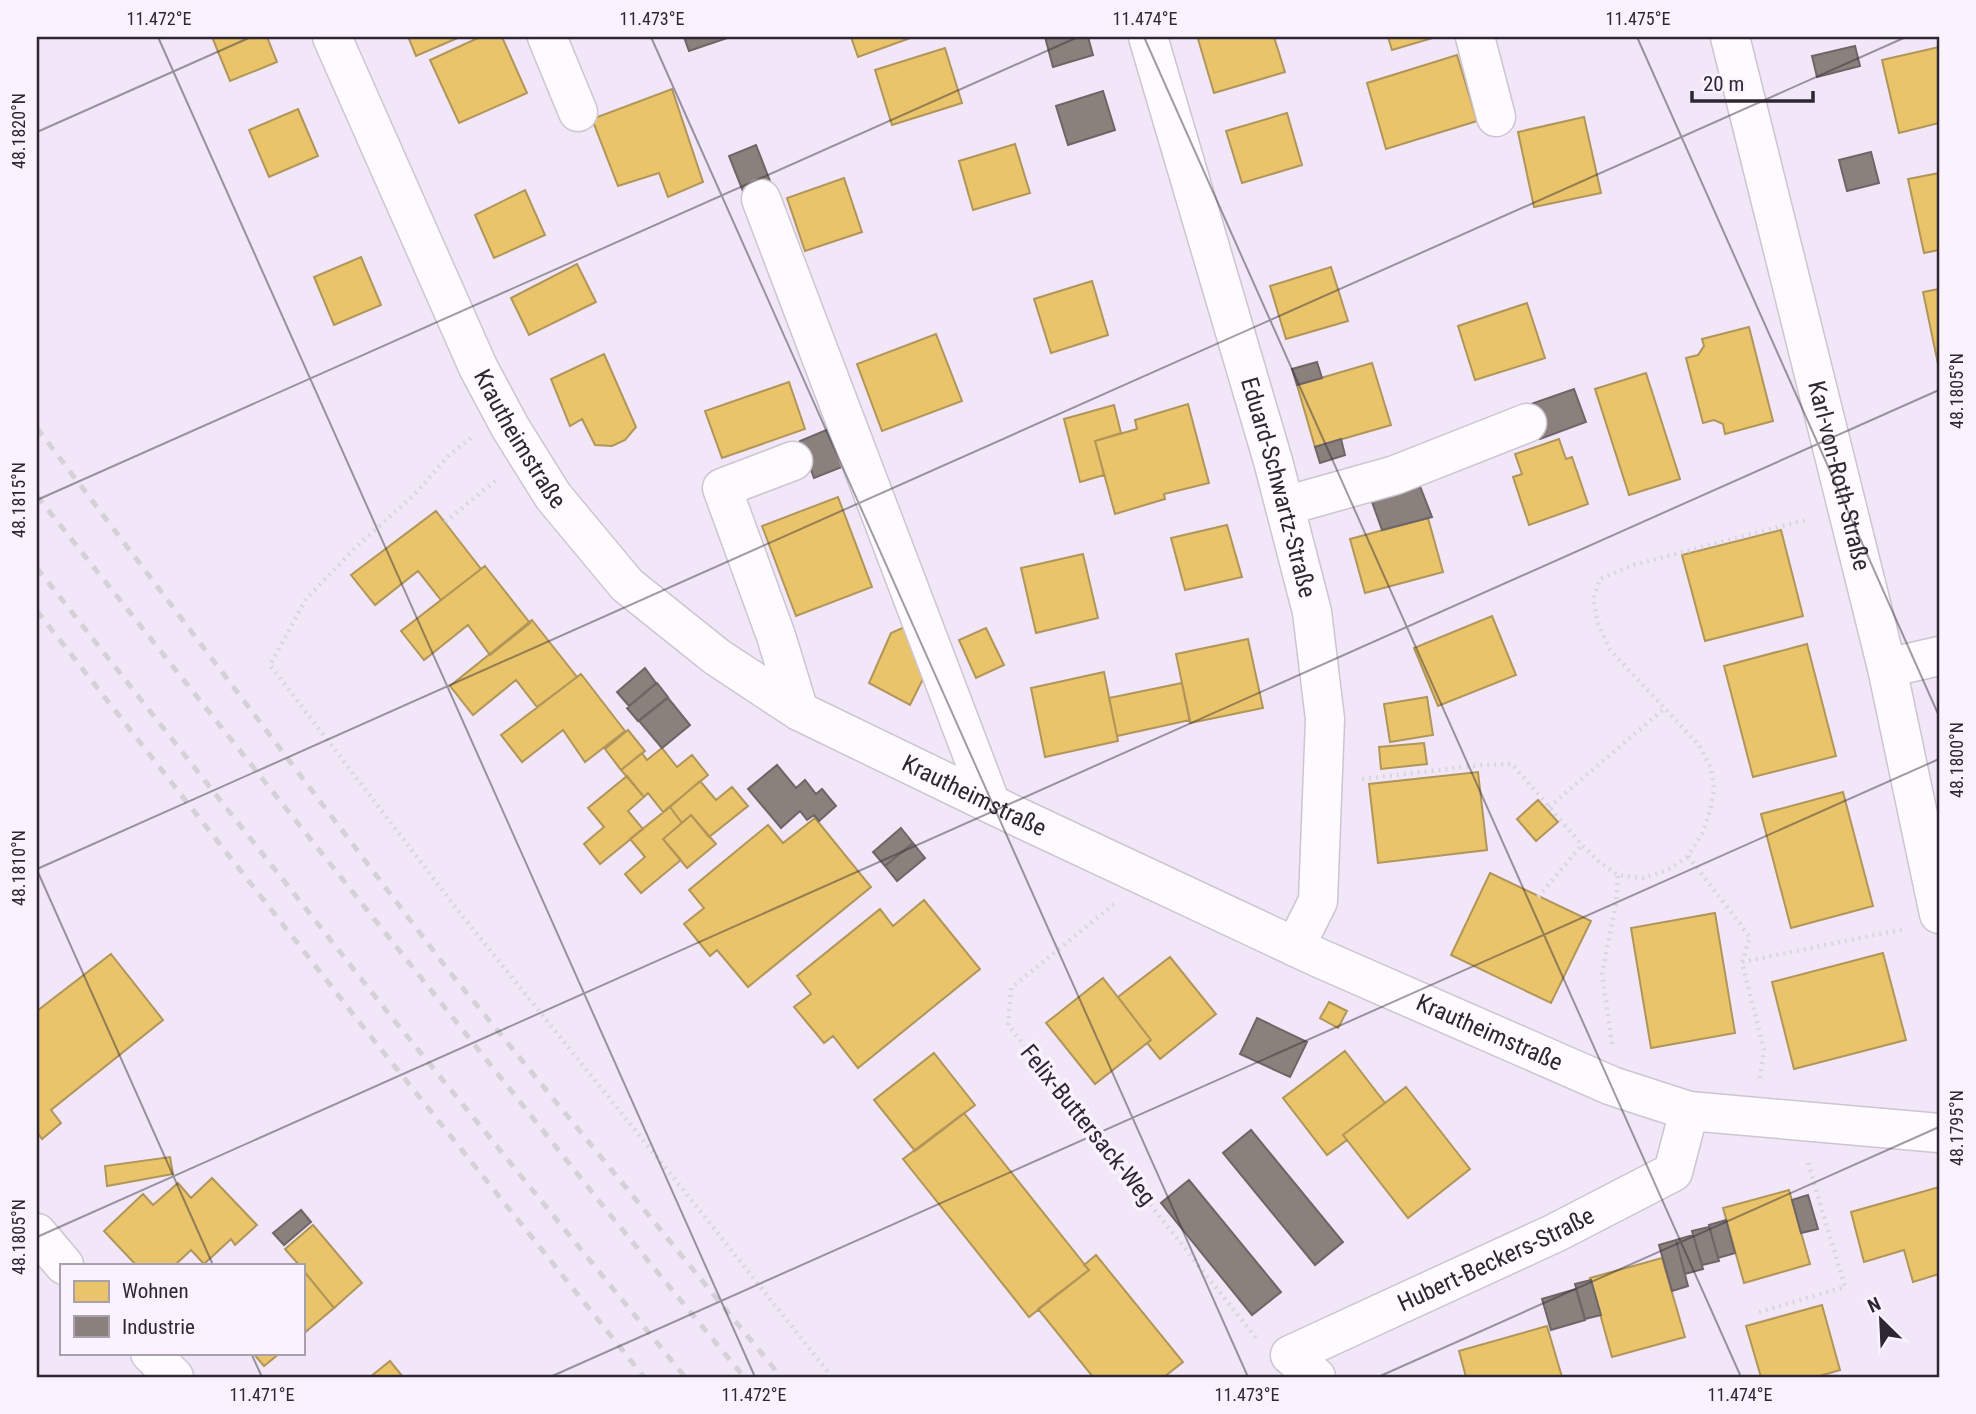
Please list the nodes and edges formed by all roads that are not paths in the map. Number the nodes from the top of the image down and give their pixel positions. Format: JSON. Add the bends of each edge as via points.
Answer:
{"nodes":[{"id":1,"x":332,"y":37,"type":"edge"},
{"id":2,"x":547,"y":37,"type":"edge"},
{"id":3,"x":1148,"y":37,"type":"edge"},
{"id":4,"x":1475,"y":37,"type":"edge"},
{"id":5,"x":1730,"y":37,"type":"edge"},
{"id":6,"x":578,"y":112,"type":"dead end"},
{"id":7,"x":1496,"y":117,"type":"dead end"},
{"id":8,"x":761,"y":199,"type":"dead end"},
{"id":9,"x":1527,"y":423,"type":"dead end"},
{"id":10,"x":793,"y":461,"type":"dead end"},
{"id":11,"x":1284,"y":506,"type":"junction"},
{"id":12,"x":1939,"y":656,"type":"edge"},
{"id":13,"x":1887,"y":668,"type":"junction"},
{"id":14,"x":799,"y":711,"type":"junction"},
{"id":15,"x":991,"y":804,"type":"junction"},
{"id":16,"x":1925,"y":921,"type":"edge"},
{"id":17,"x":1295,"y":947,"type":"junction"},
{"id":18,"x":1689,"y":1111,"type":"junction"},
{"id":19,"x":1939,"y":1133,"type":"edge"},
{"id":20,"x":37,"y":1233,"type":"edge"},
{"id":21,"x":63,"y":1264,"type":"edge"},
{"id":22,"x":60,"y":1275,"type":"edge"},
{"id":23,"x":37,"y":1281,"type":"edge"},
{"id":24,"x":151,"y":1354,"type":"edge"},
{"id":25,"x":1303,"y":1366,"type":"edge"},
{"id":26,"x":174,"y":1377,"type":"edge"}],
"edges":[{"from":1,"to":14,"type":"street","name":"Krautheimstraße","via":[[478,367],[553,496],[627,585],[717,657]]},
{"from":2,"to":6,"type":"street"},
{"from":3,"to":11,"type":"street","name":"Eduard-Schwartz-Straße"},
{"from":4,"to":7,"type":"street"},
{"from":5,"to":13,"type":"street","name":"Karl-von-Roth-Straße"},
{"from":8,"to":15,"type":"street"},
{"from":9,"to":11,"type":"street","via":[[1395,475]]},
{"from":10,"to":14,"type":"street","via":[[722,488]]},
{"from":11,"to":17,"type":"street","name":"Eduard-Schwartz-Straße","via":[[1311,612],[1325,719],[1318,901]]},
{"from":12,"to":13,"type":"street"},
{"from":13,"to":16,"type":"street","name":"Karl-von-Roth-Straße"},
{"from":14,"to":15,"type":"street","name":"Krautheimstraße"},
{"from":15,"to":17,"type":"street","name":"Krautheimstraße"},
{"from":17,"to":18,"type":"street","name":"Krautheimstraße","via":[[1612,1086]]},
{"from":18,"to":19,"type":"street","name":"Krautheimstraße"},
{"from":18,"to":25,"type":"street","name":"Hubert-Beckers-Straße","via":[[1674,1172]]},
{"from":20,"to":21,"type":"street"},
{"from":22,"to":23,"type":"street"},
{"from":24,"to":26,"type":"street"}]}
